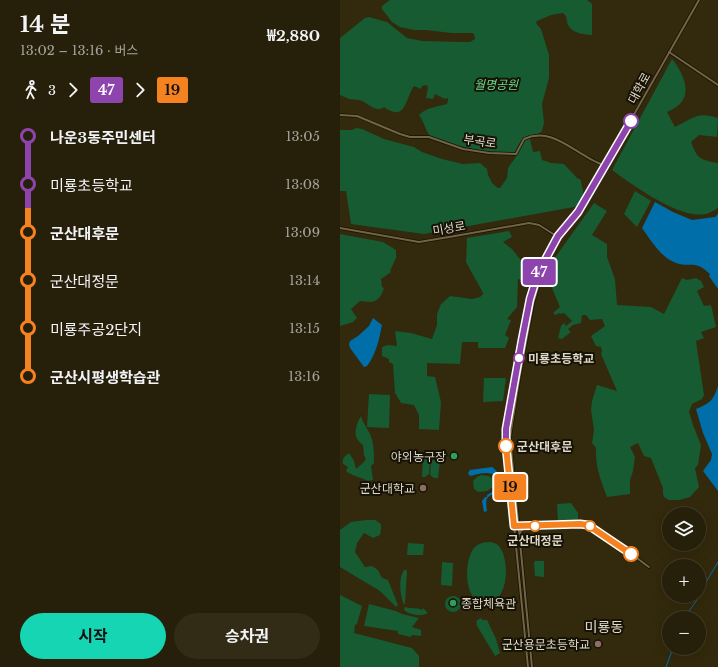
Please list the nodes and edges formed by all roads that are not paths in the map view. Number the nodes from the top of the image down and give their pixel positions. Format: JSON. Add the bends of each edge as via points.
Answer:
{"nodes":[{"id":1,"x":698,"y":0,"type":"edge"},
{"id":2,"x":669,"y":52,"type":"junction"},
{"id":3,"x":718,"y":85,"type":"edge"},
{"id":4,"x":340,"y":115,"type":"edge"},
{"id":5,"x":604,"y":166,"type":"junction"},
{"id":6,"x":340,"y":228,"type":"edge"},
{"id":7,"x":558,"y":236,"type":"junction"},
{"id":8,"x":543,"y":265,"type":"junction"},
{"id":9,"x":518,"y":518,"type":"junction"},
{"id":10,"x":514,"y":526,"type":"junction"},
{"id":11,"x":518,"y":526,"type":"junction"},
{"id":12,"x":526,"y":526,"type":"junction"},
{"id":13,"x":519,"y":534,"type":"junction"},
{"id":14,"x":649,"y":568,"type":"dead end"},
{"id":15,"x":528,"y":667,"type":"edge"},
{"id":16,"x":532,"y":667,"type":"edge"}],
"edges":[{"from":1,"to":2,"type":"street","name":"대학로"},
{"from":2,"to":3,"type":"street"},
{"from":2,"to":5,"type":"street","name":"대학로"},
{"from":4,"to":5,"type":"street","name":"부곡로","via":[[357,116],[410,137],[429,137],[463,149],[489,153],[516,154],[524,139],[543,135],[568,144]]},
{"from":5,"to":7,"type":"street","name":"대학로","via":[[578,212]]},
{"from":6,"to":7,"type":"street","name":"미성로","via":[[419,242],[529,223],[539,225]]},
{"from":7,"to":8,"type":"street","name":"대학로"},
{"from":8,"to":9,"type":"street","name":"대학로","via":[[533,304],[510,431]]},
{"from":8,"to":10,"type":"street","name":"대학로","via":[[538,273],[529,305],[506,429]]},
{"from":9,"to":11,"type":"street","name":"대학로"},
{"from":9,"to":12,"type":"street"},
{"from":10,"to":11,"type":"street"},
{"from":10,"to":15,"type":"street","name":"대학로"},
{"from":11,"to":12,"type":"street"},
{"from":11,"to":13,"type":"street","name":"대학로"},
{"from":12,"to":13,"type":"street"},
{"from":12,"to":14,"type":"street","via":[[588,525]]},
{"from":13,"to":16,"type":"street","name":"대학로"}]}
